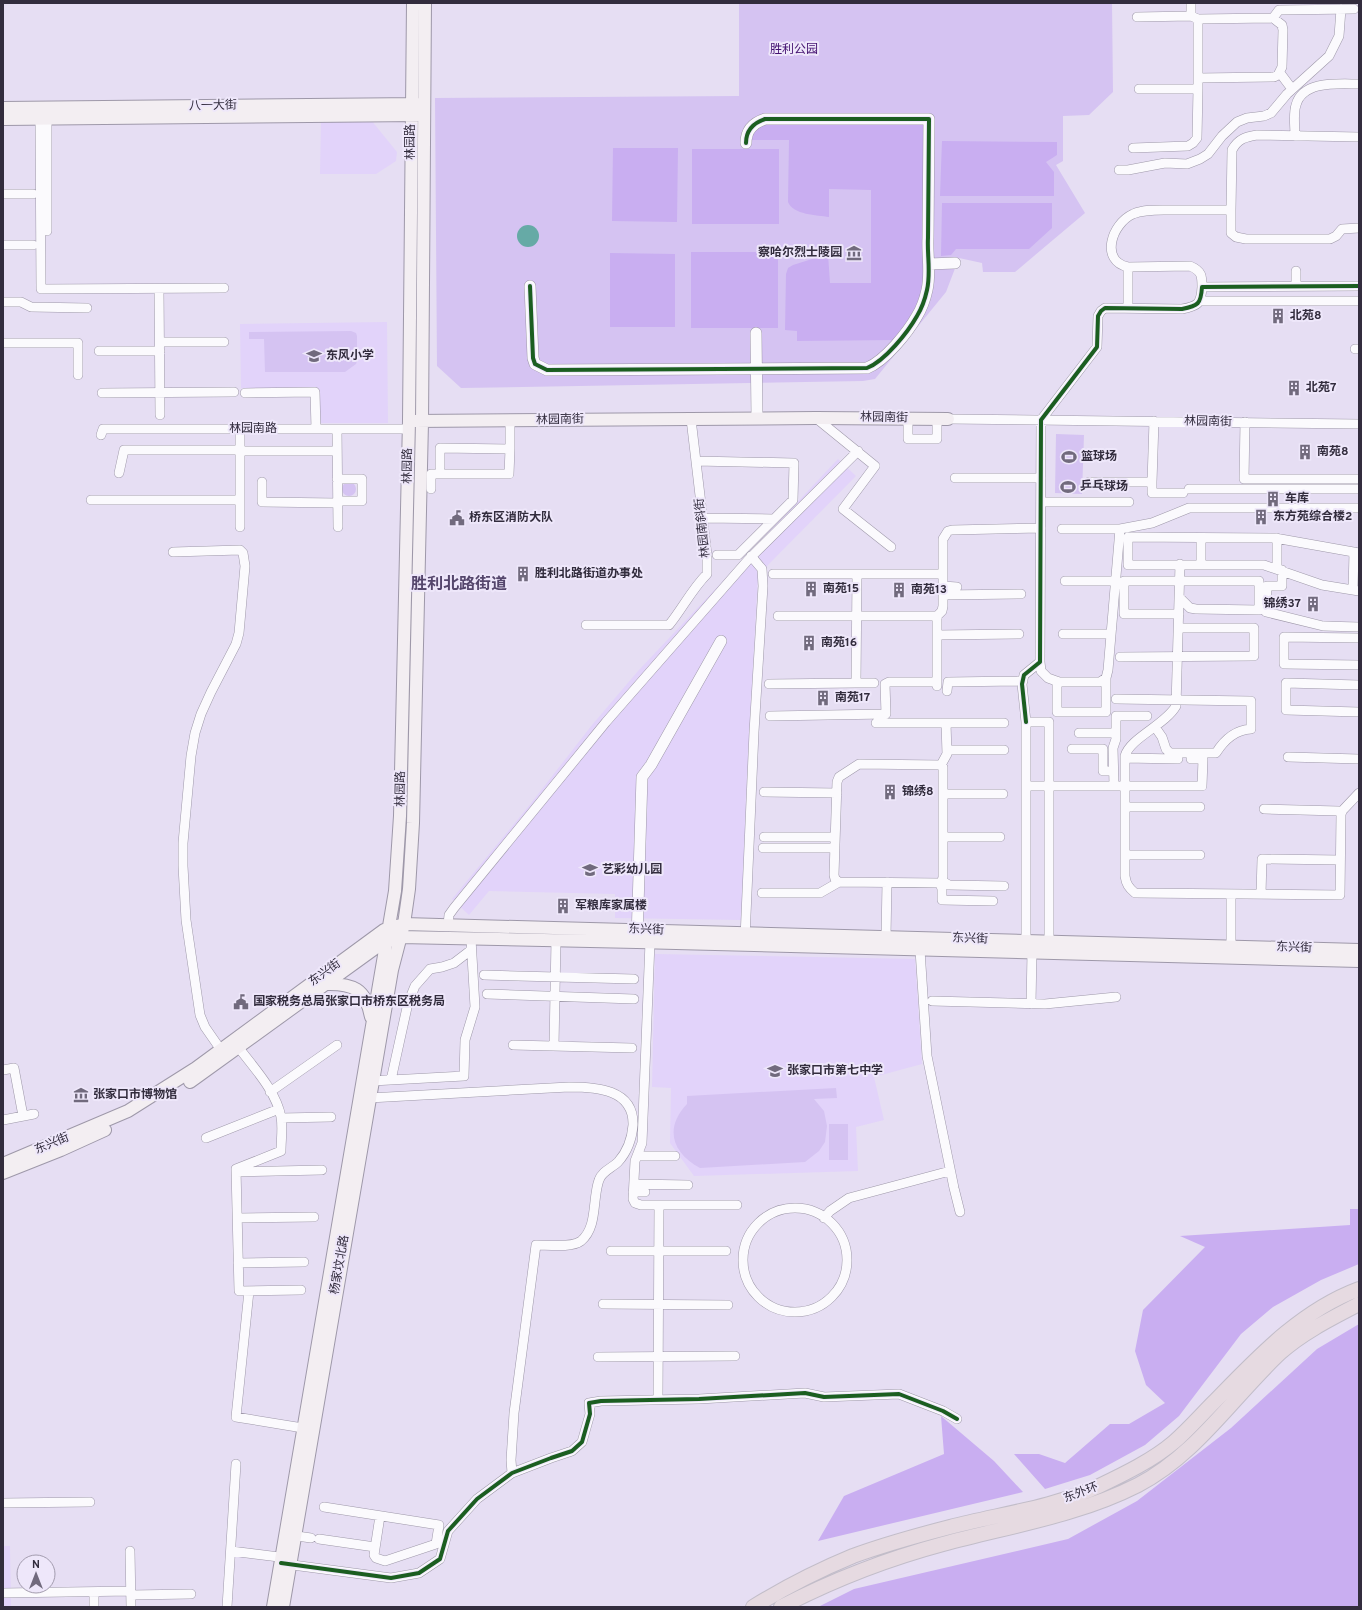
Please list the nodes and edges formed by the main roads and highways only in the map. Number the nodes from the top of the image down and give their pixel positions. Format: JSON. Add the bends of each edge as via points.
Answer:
{"nodes":[{"id":1,"x":413,"y":3,"type":"edge"},
{"id":2,"x":425,"y":3,"type":"edge"},
{"id":3,"x":3,"y":108,"type":"edge"},
{"id":4,"x":418,"y":109,"type":"junction"},
{"id":5,"x":3,"y":119,"type":"edge"},
{"id":6,"x":942,"y":419,"type":"road end"},
{"id":7,"x":422,"y":422,"type":"junction"},
{"id":8,"x":409,"y":425,"type":"junction"},
{"id":9,"x":394,"y":898,"type":"junction"},
{"id":10,"x":404,"y":924,"type":"junction"},
{"id":11,"x":390,"y":927,"type":"junction"},
{"id":12,"x":637,"y":936,"type":"junction"},
{"id":13,"x":400,"y":937,"type":"junction"},
{"id":14,"x":387,"y":941,"type":"junction"},
{"id":15,"x":366,"y":943,"type":"junction"},
{"id":16,"x":886,"y":943,"type":"junction"},
{"id":17,"x":1028,"y":948,"type":"junction"},
{"id":18,"x":1359,"y":950,"type":"edge"},
{"id":19,"x":1230,"y":952,"type":"junction"},
{"id":20,"x":1359,"y":961,"type":"edge"},
{"id":21,"x":325,"y":984,"type":"junction"},
{"id":22,"x":372,"y":1022,"type":"junction"},
{"id":23,"x":224,"y":1053,"type":"junction"},
{"id":24,"x":3,"y":1164,"type":"edge"},
{"id":25,"x":3,"y":1173,"type":"edge"},
{"id":26,"x":1359,"y":1288,"type":"edge"},
{"id":27,"x":1359,"y":1304,"type":"edge"},
{"id":28,"x":308,"y":1429,"type":"junction"},
{"id":29,"x":286,"y":1561,"type":"junction"},
{"id":30,"x":273,"y":1607,"type":"edge"},
{"id":31,"x":283,"y":1607,"type":"edge"},
{"id":32,"x":753,"y":1607,"type":"edge"},
{"id":33,"x":781,"y":1607,"type":"edge"}],
"edges":[{"from":1,"to":4,"type":"main road","name":"林园路"},
{"from":2,"to":4,"type":"main road","name":"林园路"},
{"from":3,"to":4,"type":"main road","name":"八一大街"},
{"from":4,"to":5,"type":"main road","name":"八一大街"},
{"from":4,"to":7,"type":"main road","name":"林园路"},
{"from":4,"to":8,"type":"main road","name":"林园路"},
{"from":6,"to":7,"type":"main road","name":"林园南街","via":[[757,418]]},
{"from":7,"to":8,"type":"main road","name":"林园南街"},
{"from":7,"to":10,"type":"main road","name":"林园路","via":[[413,823]]},
{"from":8,"to":9,"type":"main road","name":"林园路","via":[[400,816]]},
{"from":9,"to":11,"type":"main road","name":"林园路"},
{"from":9,"to":15,"type":"main road","via":[[383,921]]},
{"from":10,"to":11,"type":"main road","name":"东兴街"},
{"from":10,"to":12,"type":"main road","name":"东兴街"},
{"from":10,"to":13,"type":"main road","name":"杨家坟北路"},
{"from":11,"to":14,"type":"main road","name":"杨家坟北路"},
{"from":11,"to":15,"type":"main road","name":"东兴街"},
{"from":12,"to":13,"type":"main road","name":"东兴街","via":[[471,944]]},
{"from":12,"to":16,"type":"main road","name":"东兴街","via":[[746,933]]},
{"from":12,"to":16,"type":"main road","name":"东兴街","via":[[650,942],[745,945]]},
{"from":13,"to":14,"type":"main road","name":"东兴街"},
{"from":13,"to":28,"type":"main road","name":"杨家坟北路"},
{"from":14,"to":21,"type":"main road","name":"东兴街"},
{"from":14,"to":22,"type":"main road","name":"杨家坟北路"},
{"from":15,"to":23,"type":"main road","name":"东兴街"},
{"from":16,"to":17,"type":"main road","name":"东兴街"},
{"from":16,"to":17,"type":"main road","name":"东兴街","via":[[920,950]]},
{"from":17,"to":19,"type":"main road","name":"东兴街"},
{"from":18,"to":19,"type":"main road","name":"东兴街"},
{"from":19,"to":20,"type":"main road","name":"东兴街"},
{"from":21,"to":22,"type":"main road","via":[[341,984],[360,992],[368,1004]]},
{"from":21,"to":23,"type":"main road","name":"东兴街","via":[[239,1048]]},
{"from":22,"to":28,"type":"main road","name":"杨家坟北路"},
{"from":23,"to":24,"type":"main road","name":"东兴街","via":[[128,1111]]},
{"from":23,"to":25,"type":"main road","name":"东兴街","via":[[204,1073],[135,1117]]},
{"from":26,"to":32,"type":"highway","name":"东外环","via":[[1324,1305],[1283,1333],[1174,1442],[1144,1462],[1099,1486],[1064,1500],[948,1528],[853,1556]]},
{"from":27,"to":33,"type":"highway","name":"东外环","via":[[1308,1333],[1282,1352],[1189,1448],[1140,1484],[1109,1499],[1068,1513],[941,1544],[884,1562],[820,1587]]},
{"from":28,"to":29,"type":"main road","name":"杨家坟北路"},
{"from":29,"to":30,"type":"main road","name":"杨家坟北路"},
{"from":29,"to":31,"type":"main road","name":"杨家坟北路"}]}
